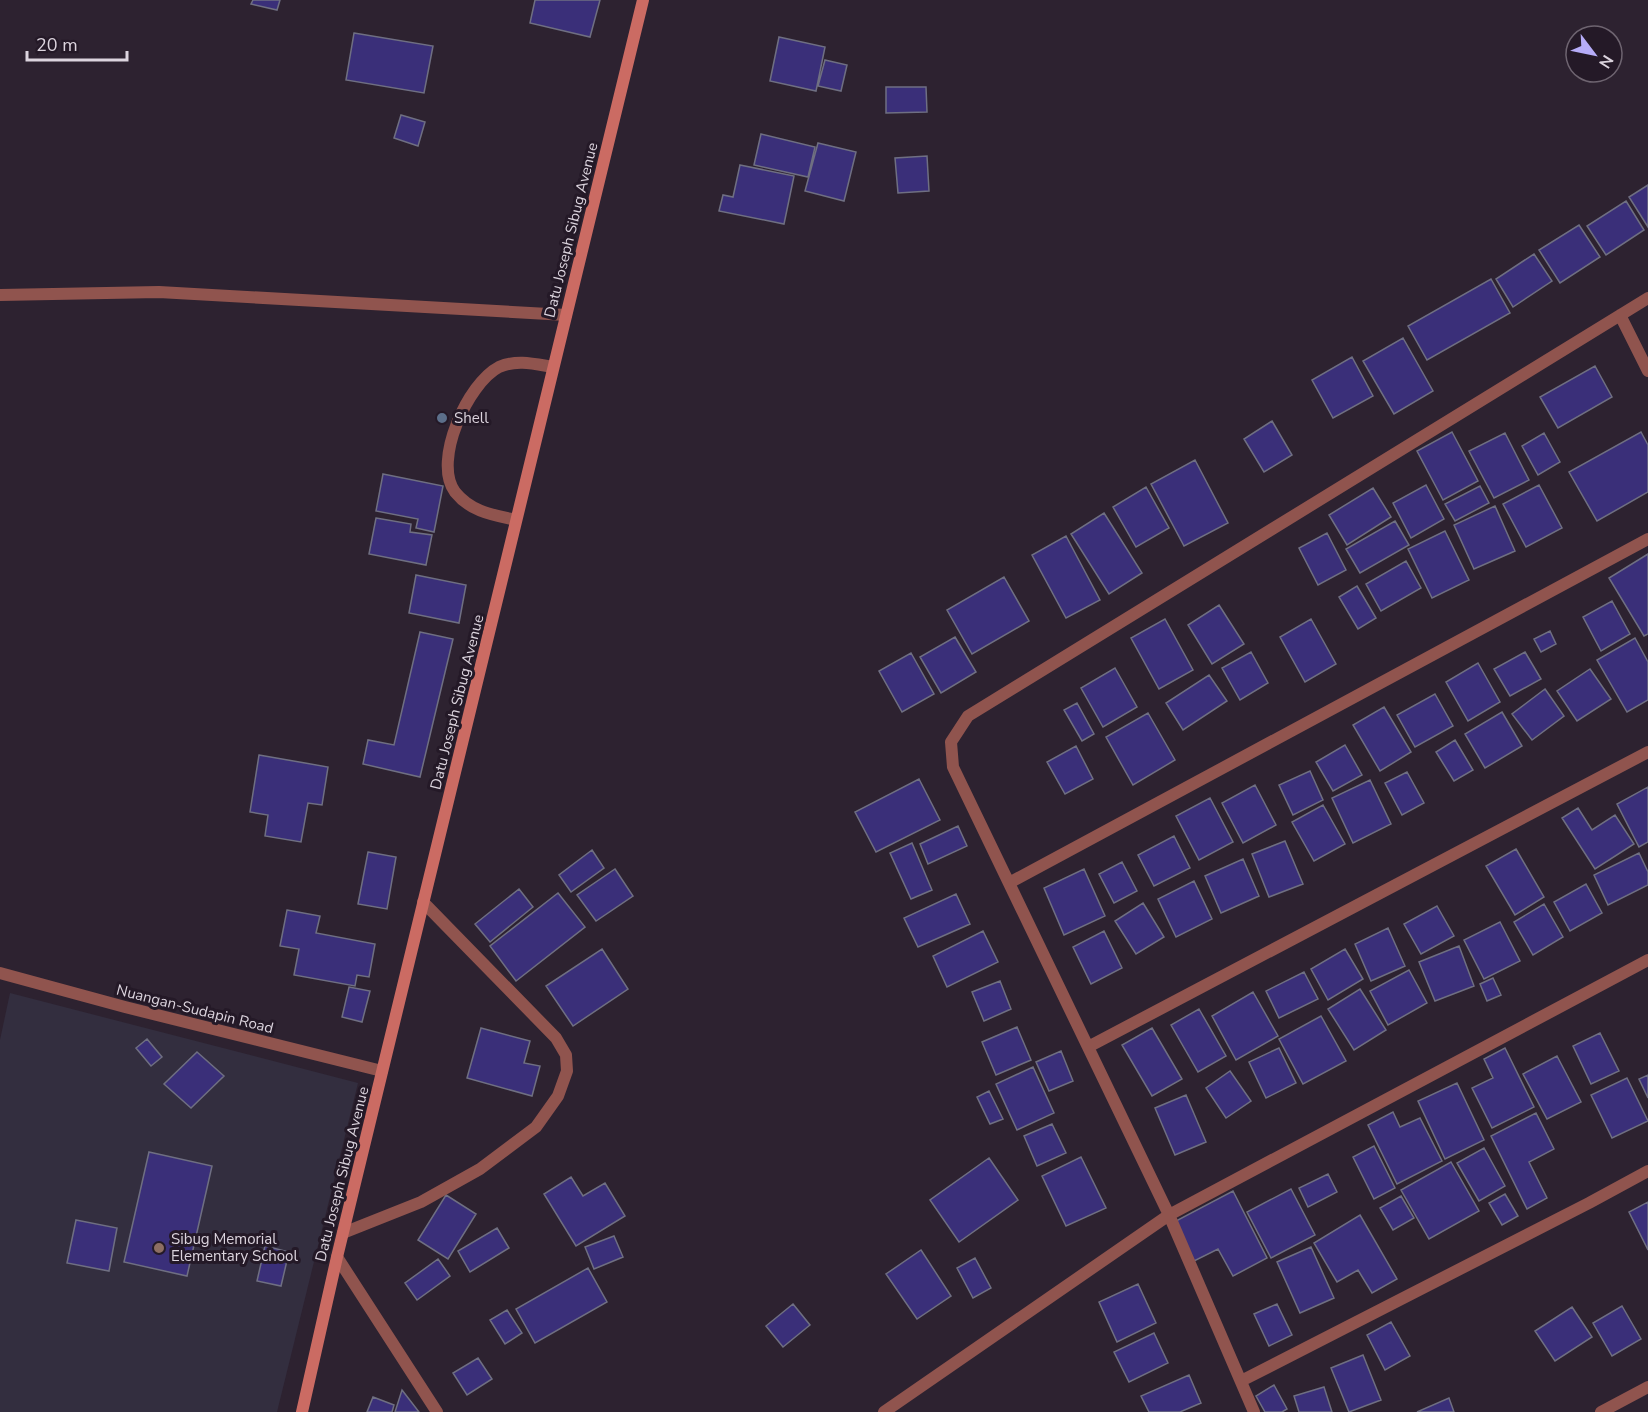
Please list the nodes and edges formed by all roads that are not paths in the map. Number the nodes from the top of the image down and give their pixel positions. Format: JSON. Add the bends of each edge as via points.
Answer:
{"nodes":[{"id":1,"x":643,"y":0,"type":"edge"},
{"id":2,"x":0,"y":296,"type":"edge"},
{"id":3,"x":1648,"y":298,"type":"edge"},
{"id":4,"x":566,"y":315,"type":"junction"},
{"id":5,"x":1620,"y":315,"type":"junction"},
{"id":6,"x":554,"y":367,"type":"junction"},
{"id":7,"x":1648,"y":371,"type":"edge"},
{"id":8,"x":516,"y":520,"type":"junction"},
{"id":9,"x":1648,"y":539,"type":"edge"},
{"id":10,"x":1648,"y":752,"type":"edge"},
{"id":11,"x":1009,"y":883,"type":"junction"},
{"id":12,"x":423,"y":902,"type":"junction"},
{"id":13,"x":1648,"y":960,"type":"edge"},
{"id":14,"x":0,"y":973,"type":"edge"},
{"id":15,"x":1088,"y":1047,"type":"junction"},
{"id":16,"x":382,"y":1071,"type":"junction"},
{"id":17,"x":1648,"y":1170,"type":"edge"},
{"id":18,"x":1169,"y":1215,"type":"junction"},
{"id":19,"x":343,"y":1233,"type":"junction"},
{"id":20,"x":337,"y":1257,"type":"junction"},
{"id":21,"x":1241,"y":1381,"type":"junction"},
{"id":22,"x":1648,"y":1387,"type":"edge"},
{"id":23,"x":886,"y":1411,"type":"edge"},
{"id":24,"x":302,"y":1412,"type":"edge"},
{"id":25,"x":437,"y":1412,"type":"edge"},
{"id":26,"x":1254,"y":1412,"type":"edge"},
{"id":27,"x":1602,"y":1412,"type":"edge"}],
"edges":[{"from":1,"to":4,"type":"main road","name":"Datu Joseph Sibug Avenue"},
{"from":2,"to":4,"type":"street","via":[[159,292]]},
{"from":3,"to":5,"type":"street"},
{"from":4,"to":6,"type":"main road","name":"Datu Joseph Sibug Avenue"},
{"from":5,"to":7,"type":"street"},
{"from":5,"to":11,"type":"street","via":[[968,716],[951,742],[953,767]]},
{"from":6,"to":8,"type":"main road","name":"Datu Joseph Sibug Avenue"},
{"from":6,"to":8,"type":"street","via":[[519,361],[498,368],[477,386],[462,410],[451,445],[447,472],[454,490],[468,505],[484,513]]},
{"from":8,"to":12,"type":"main road","name":"Datu Joseph Sibug Avenue"},
{"from":9,"to":11,"type":"street"},
{"from":10,"to":15,"type":"street"},
{"from":11,"to":15,"type":"street"},
{"from":12,"to":16,"type":"main road","name":"Datu Joseph Sibug Avenue"},
{"from":12,"to":19,"type":"street","via":[[556,1038],[566,1055],[567,1071],[558,1096],[536,1127],[480,1169],[421,1202]]},
{"from":13,"to":18,"type":"street"},
{"from":14,"to":16,"type":"street","name":"Nuangan-Sudapin Road"},
{"from":15,"to":18,"type":"street"},
{"from":16,"to":19,"type":"main road","name":"Datu Joseph Sibug Avenue"},
{"from":17,"to":21,"type":"street"},
{"from":18,"to":21,"type":"street"},
{"from":18,"to":23,"type":"street"},
{"from":19,"to":20,"type":"main road","name":"Datu Joseph Sibug Avenue"},
{"from":20,"to":24,"type":"main road","name":"Datu Joseph Sibug Avenue"},
{"from":20,"to":25,"type":"street"},
{"from":21,"to":26,"type":"street"},
{"from":22,"to":27,"type":"street"}]}
